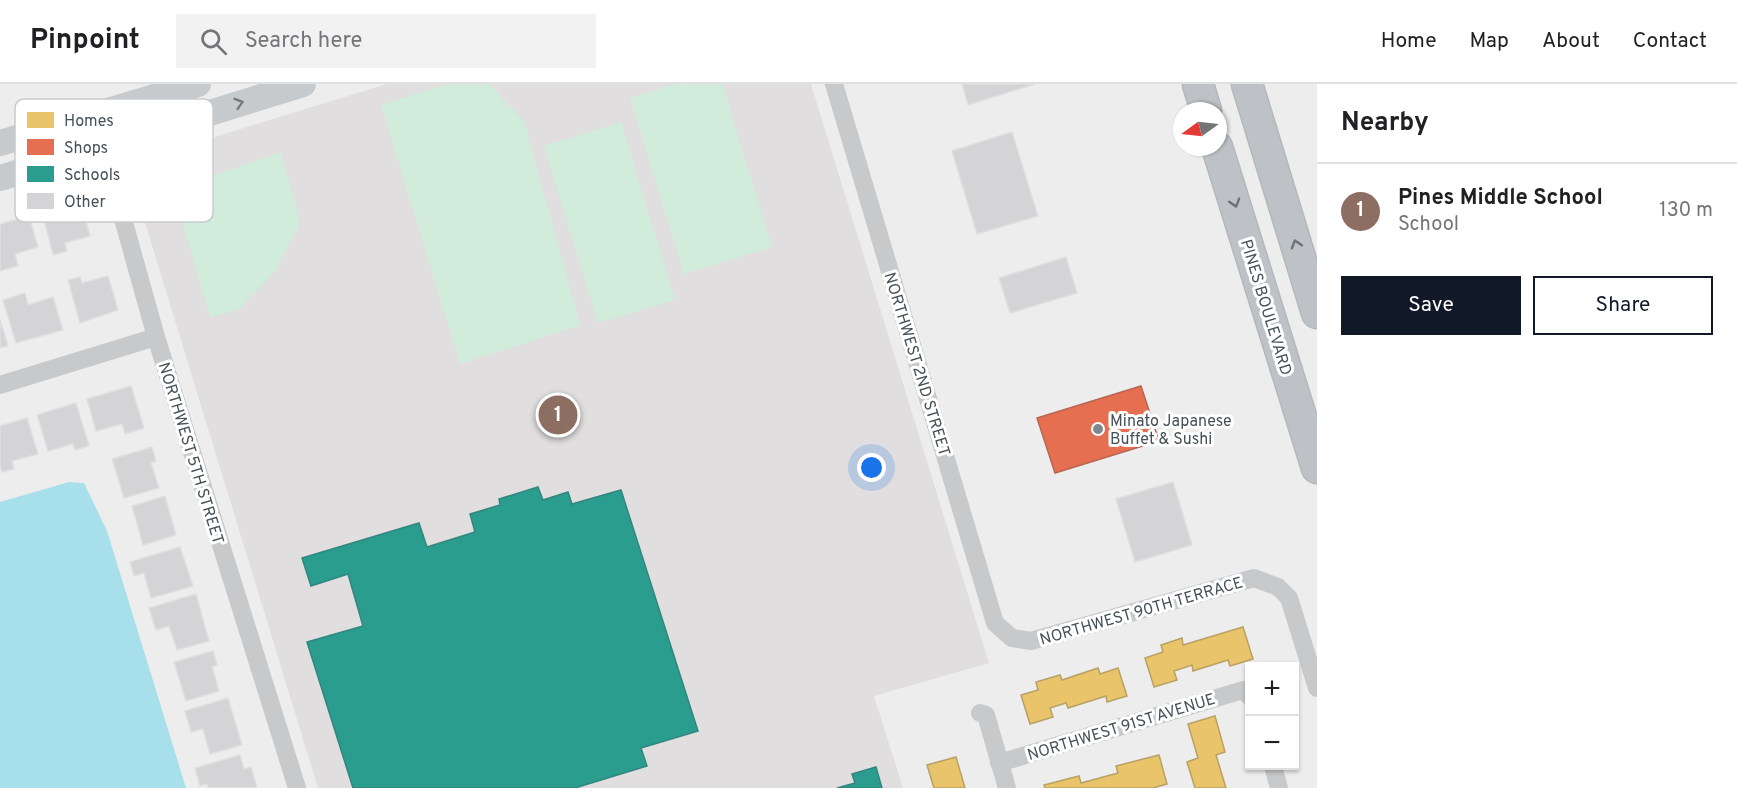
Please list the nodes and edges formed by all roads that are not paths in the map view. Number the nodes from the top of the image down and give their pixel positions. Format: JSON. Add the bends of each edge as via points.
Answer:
{"nodes":[{"id":1,"x":198,"y":84,"type":"edge"},
{"id":2,"x":303,"y":84,"type":"edge"},
{"id":3,"x":834,"y":84,"type":"edge"},
{"id":4,"x":1198,"y":84,"type":"edge"},
{"id":5,"x":1247,"y":84,"type":"edge"},
{"id":6,"x":148,"y":99,"type":"edge"},
{"id":7,"x":1203,"y":102,"type":"edge"},
{"id":8,"x":213,"y":112,"type":"edge"},
{"id":9,"x":15,"y":139,"type":"edge"},
{"id":10,"x":0,"y":143,"type":"edge"},
{"id":11,"x":1220,"y":156,"type":"edge"},
{"id":12,"x":15,"y":172,"type":"edge"},
{"id":13,"x":0,"y":177,"type":"edge"},
{"id":14,"x":124,"y":222,"type":"edge"},
{"id":15,"x":1316,"y":304,"type":"edge"},
{"id":16,"x":156,"y":337,"type":"junction"},
{"id":17,"x":0,"y":385,"type":"edge"},
{"id":18,"x":1312,"y":435,"type":"edge"},
{"id":19,"x":1317,"y":468,"type":"edge"},
{"id":20,"x":1012,"y":638,"type":"joint"},
{"id":21,"x":1317,"y":688,"type":"edge"},
{"id":22,"x":1245,"y":693,"type":"edge"},
{"id":23,"x":980,"y":712,"type":"dead end"},
{"id":24,"x":999,"y":763,"type":"junction"},
{"id":25,"x":1274,"y":770,"type":"edge"},
{"id":26,"x":297,"y":788,"type":"edge"},
{"id":27,"x":1007,"y":788,"type":"edge"},
{"id":28,"x":1279,"y":788,"type":"edge"}],
"edges":[{"from":1,"to":6,"type":"main road"},
{"from":8,"to":2,"type":"main road","one_way":true},
{"from":3,"to":20,"type":"street","name":"NORTHWEST 2ND STREET","via":[[995,623]]},
{"from":4,"to":7,"type":"highway"},
{"from":15,"to":5,"type":"highway","one_way":true},
{"from":9,"to":10,"type":"main road"},
{"from":11,"to":18,"type":"highway","name":"PINES BOULEVARD","one_way":true},
{"from":12,"to":13,"type":"main road"},
{"from":14,"to":16,"type":"street","name":"NORTHWEST 5TH STREET"},
{"from":16,"to":17,"type":"street"},
{"from":16,"to":26,"type":"street","name":"NORTHWEST 5TH STREET"},
{"from":18,"to":19,"type":"highway","name":"PINES BOULEVARD"},
{"from":20,"to":21,"type":"street","name":"NORTHWEST 90TH TERRACE","via":[[1031,641],[1254,578],[1278,587],[1289,598]]},
{"from":22,"to":24,"type":"street","name":"NORTHWEST 91ST AVENUE"},
{"from":23,"to":24,"type":"street","via":[[986,715]]},
{"from":24,"to":27,"type":"street"},
{"from":25,"to":28,"type":"street"}]}
